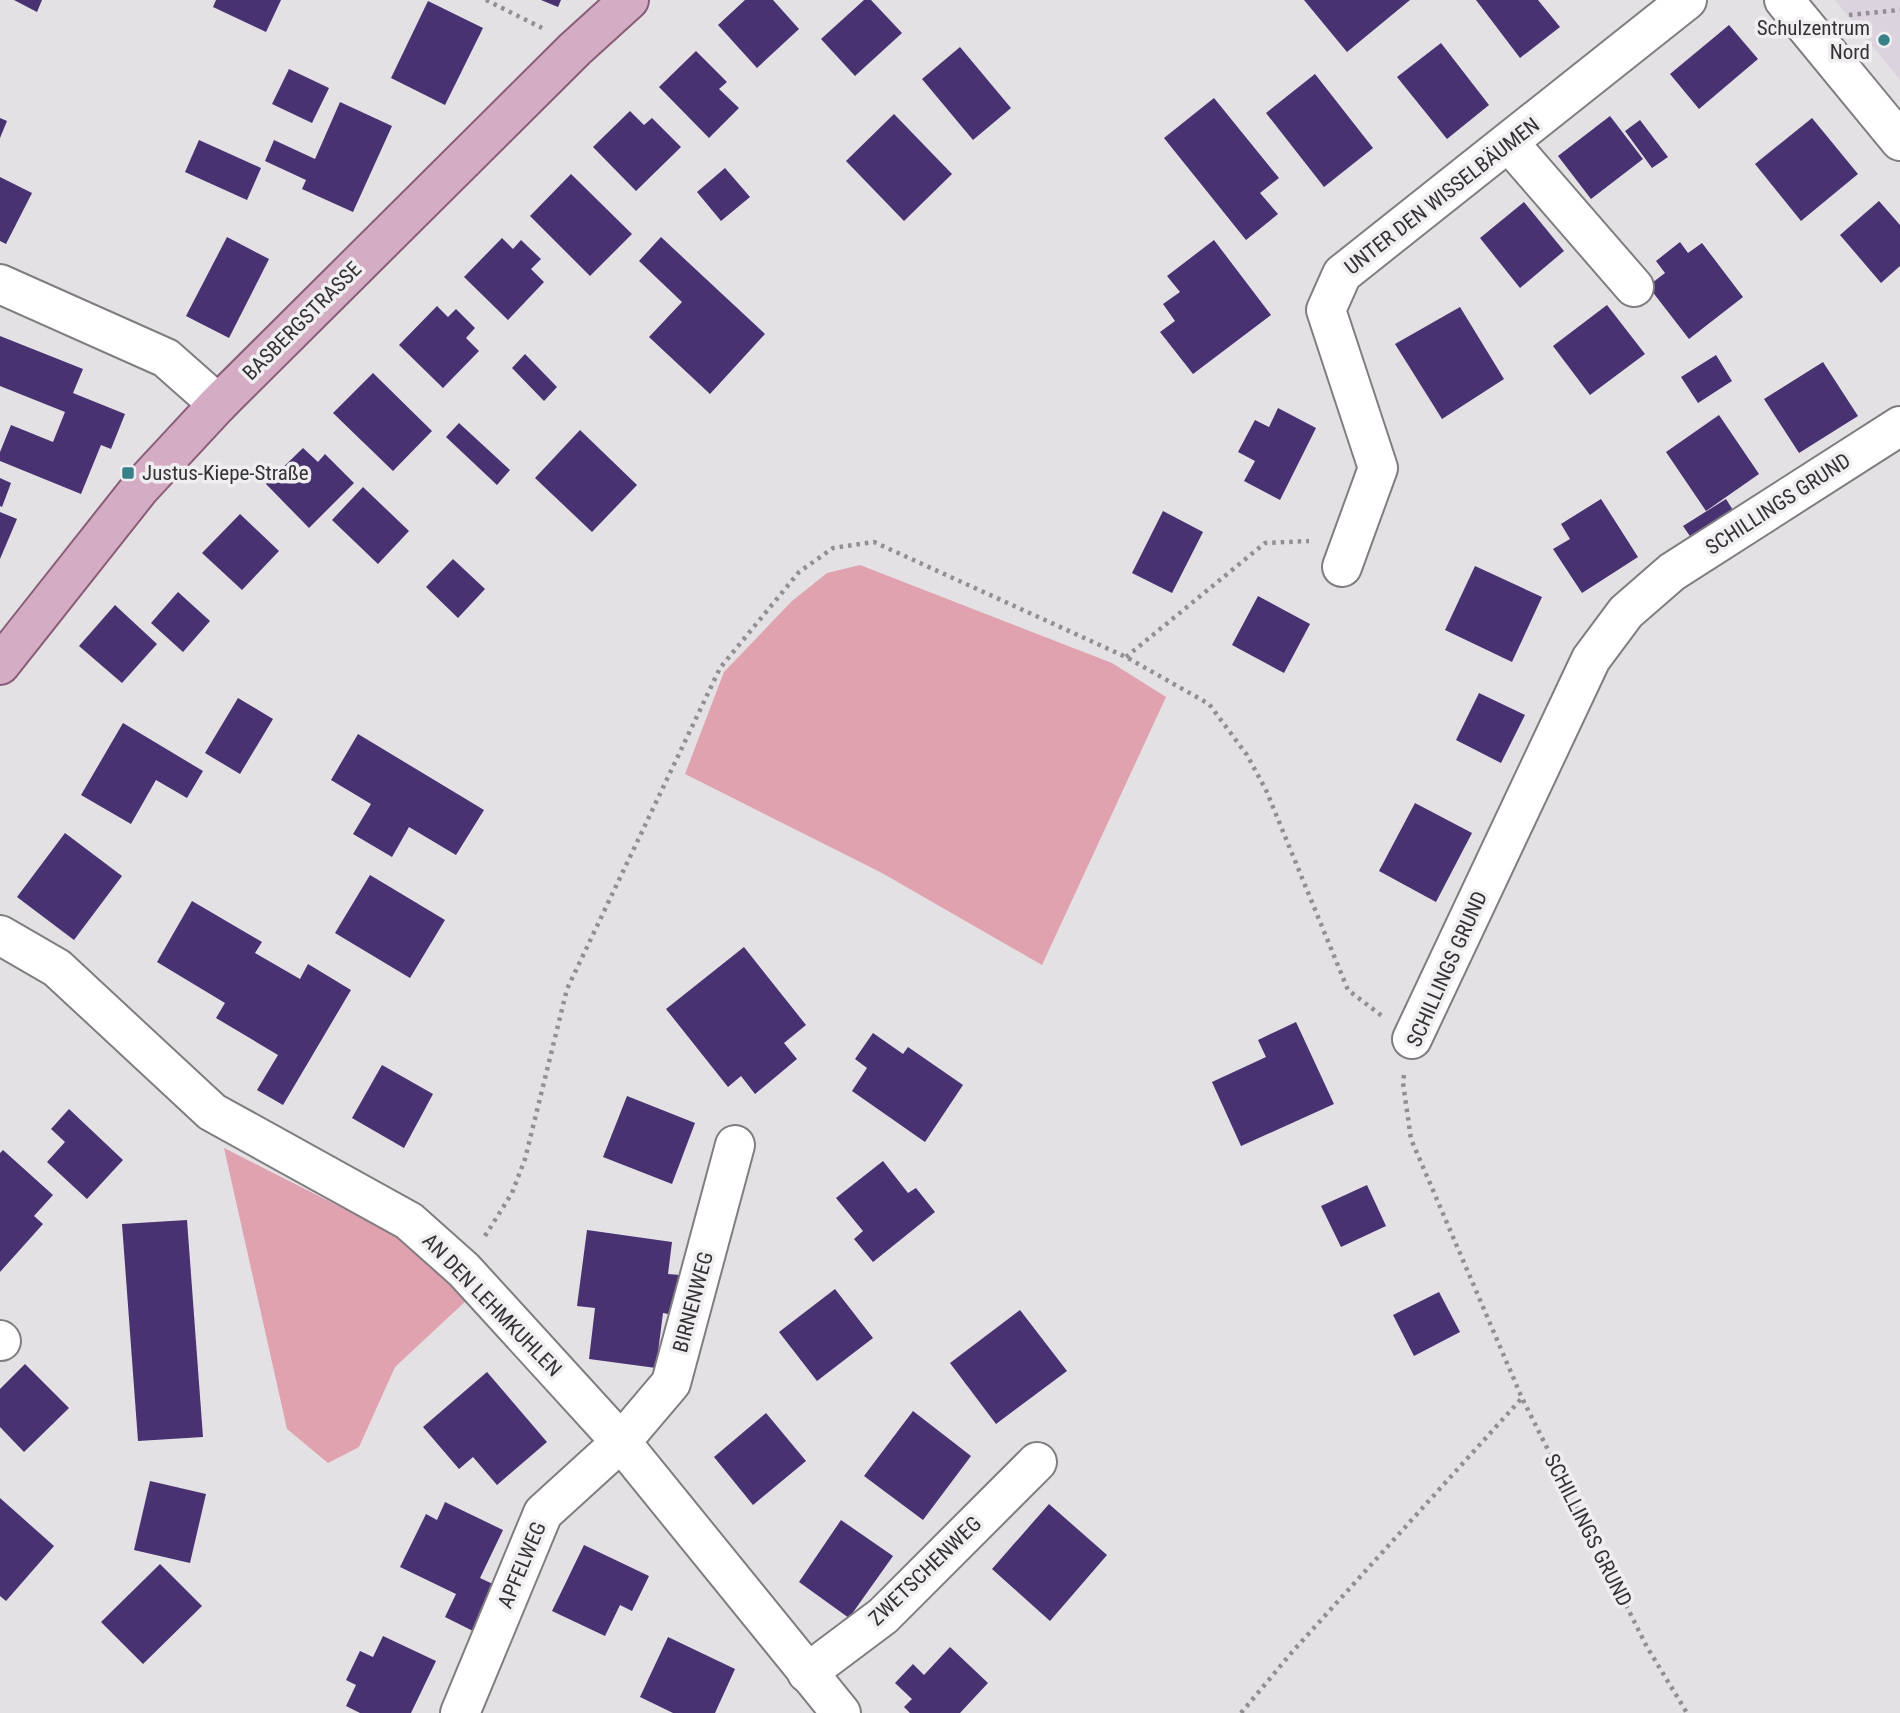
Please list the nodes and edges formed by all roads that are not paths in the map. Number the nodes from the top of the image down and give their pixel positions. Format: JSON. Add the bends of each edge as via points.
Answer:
{"nodes":[{"id":1,"x":629,"y":0,"type":"edge"},
{"id":2,"x":1686,"y":0,"type":"edge"},
{"id":3,"x":1784,"y":0,"type":"edge"},
{"id":4,"x":1900,"y":141,"type":"edge"},
{"id":5,"x":1509,"y":143,"type":"junction"},
{"id":6,"x":0,"y":284,"type":"edge"},
{"id":7,"x":1634,"y":287,"type":"dead end"},
{"id":8,"x":218,"y":404,"type":"junction"},
{"id":9,"x":1900,"y":426,"type":"edge"},
{"id":10,"x":1347,"y":553,"type":"road end"},
{"id":11,"x":0,"y":665,"type":"edge"},
{"id":12,"x":0,"y":935,"type":"edge"},
{"id":13,"x":1412,"y":1038,"type":"road end"},
{"id":14,"x":735,"y":1145,"type":"dead end"},
{"id":15,"x":621,"y":1442,"type":"junction"},
{"id":16,"x":1037,"y":1462,"type":"dead end"},
{"id":17,"x":807,"y":1673,"type":"junction"},
{"id":18,"x":460,"y":1713,"type":"edge"},
{"id":19,"x":841,"y":1713,"type":"edge"}],
"edges":[{"from":1,"to":8,"type":"main road","name":"BASBERGSTRASSE"},
{"from":2,"to":5,"type":"street","name":"UNTER DEN WISSELBÄUMEN"},
{"from":3,"to":4,"type":"street"},
{"from":5,"to":7,"type":"street"},
{"from":5,"to":10,"type":"street","name":"UNTER DEN WISSELBÄUMEN","via":[[1342,274],[1326,310],[1378,468]]},
{"from":6,"to":8,"type":"street","via":[[166,358]]},
{"from":8,"to":11,"type":"main road","name":"BASBERGSTRASSE","via":[[140,488]]},
{"from":9,"to":13,"type":"street","name":"SCHILLINGS GRUND","via":[[1672,572],[1626,612],[1591,659]]},
{"from":12,"to":15,"type":"street","name":"AN DEN LEHMKUHLEN","via":[[57,968],[212,1112],[409,1221],[464,1270]]},
{"from":14,"to":15,"type":"street","name":"BIRNENWEG","via":[[671,1383]]},
{"from":15,"to":17,"type":"street","name":"AN DEN LEHMKUHLEN"},
{"from":15,"to":18,"type":"street","name":"APFELWEG","via":[[543,1513]]},
{"from":16,"to":17,"type":"street","name":"ZWETSCHENWEG","via":[[883,1616]]},
{"from":17,"to":19,"type":"street","name":"AN DEN LEHMKUHLEN"}]}
